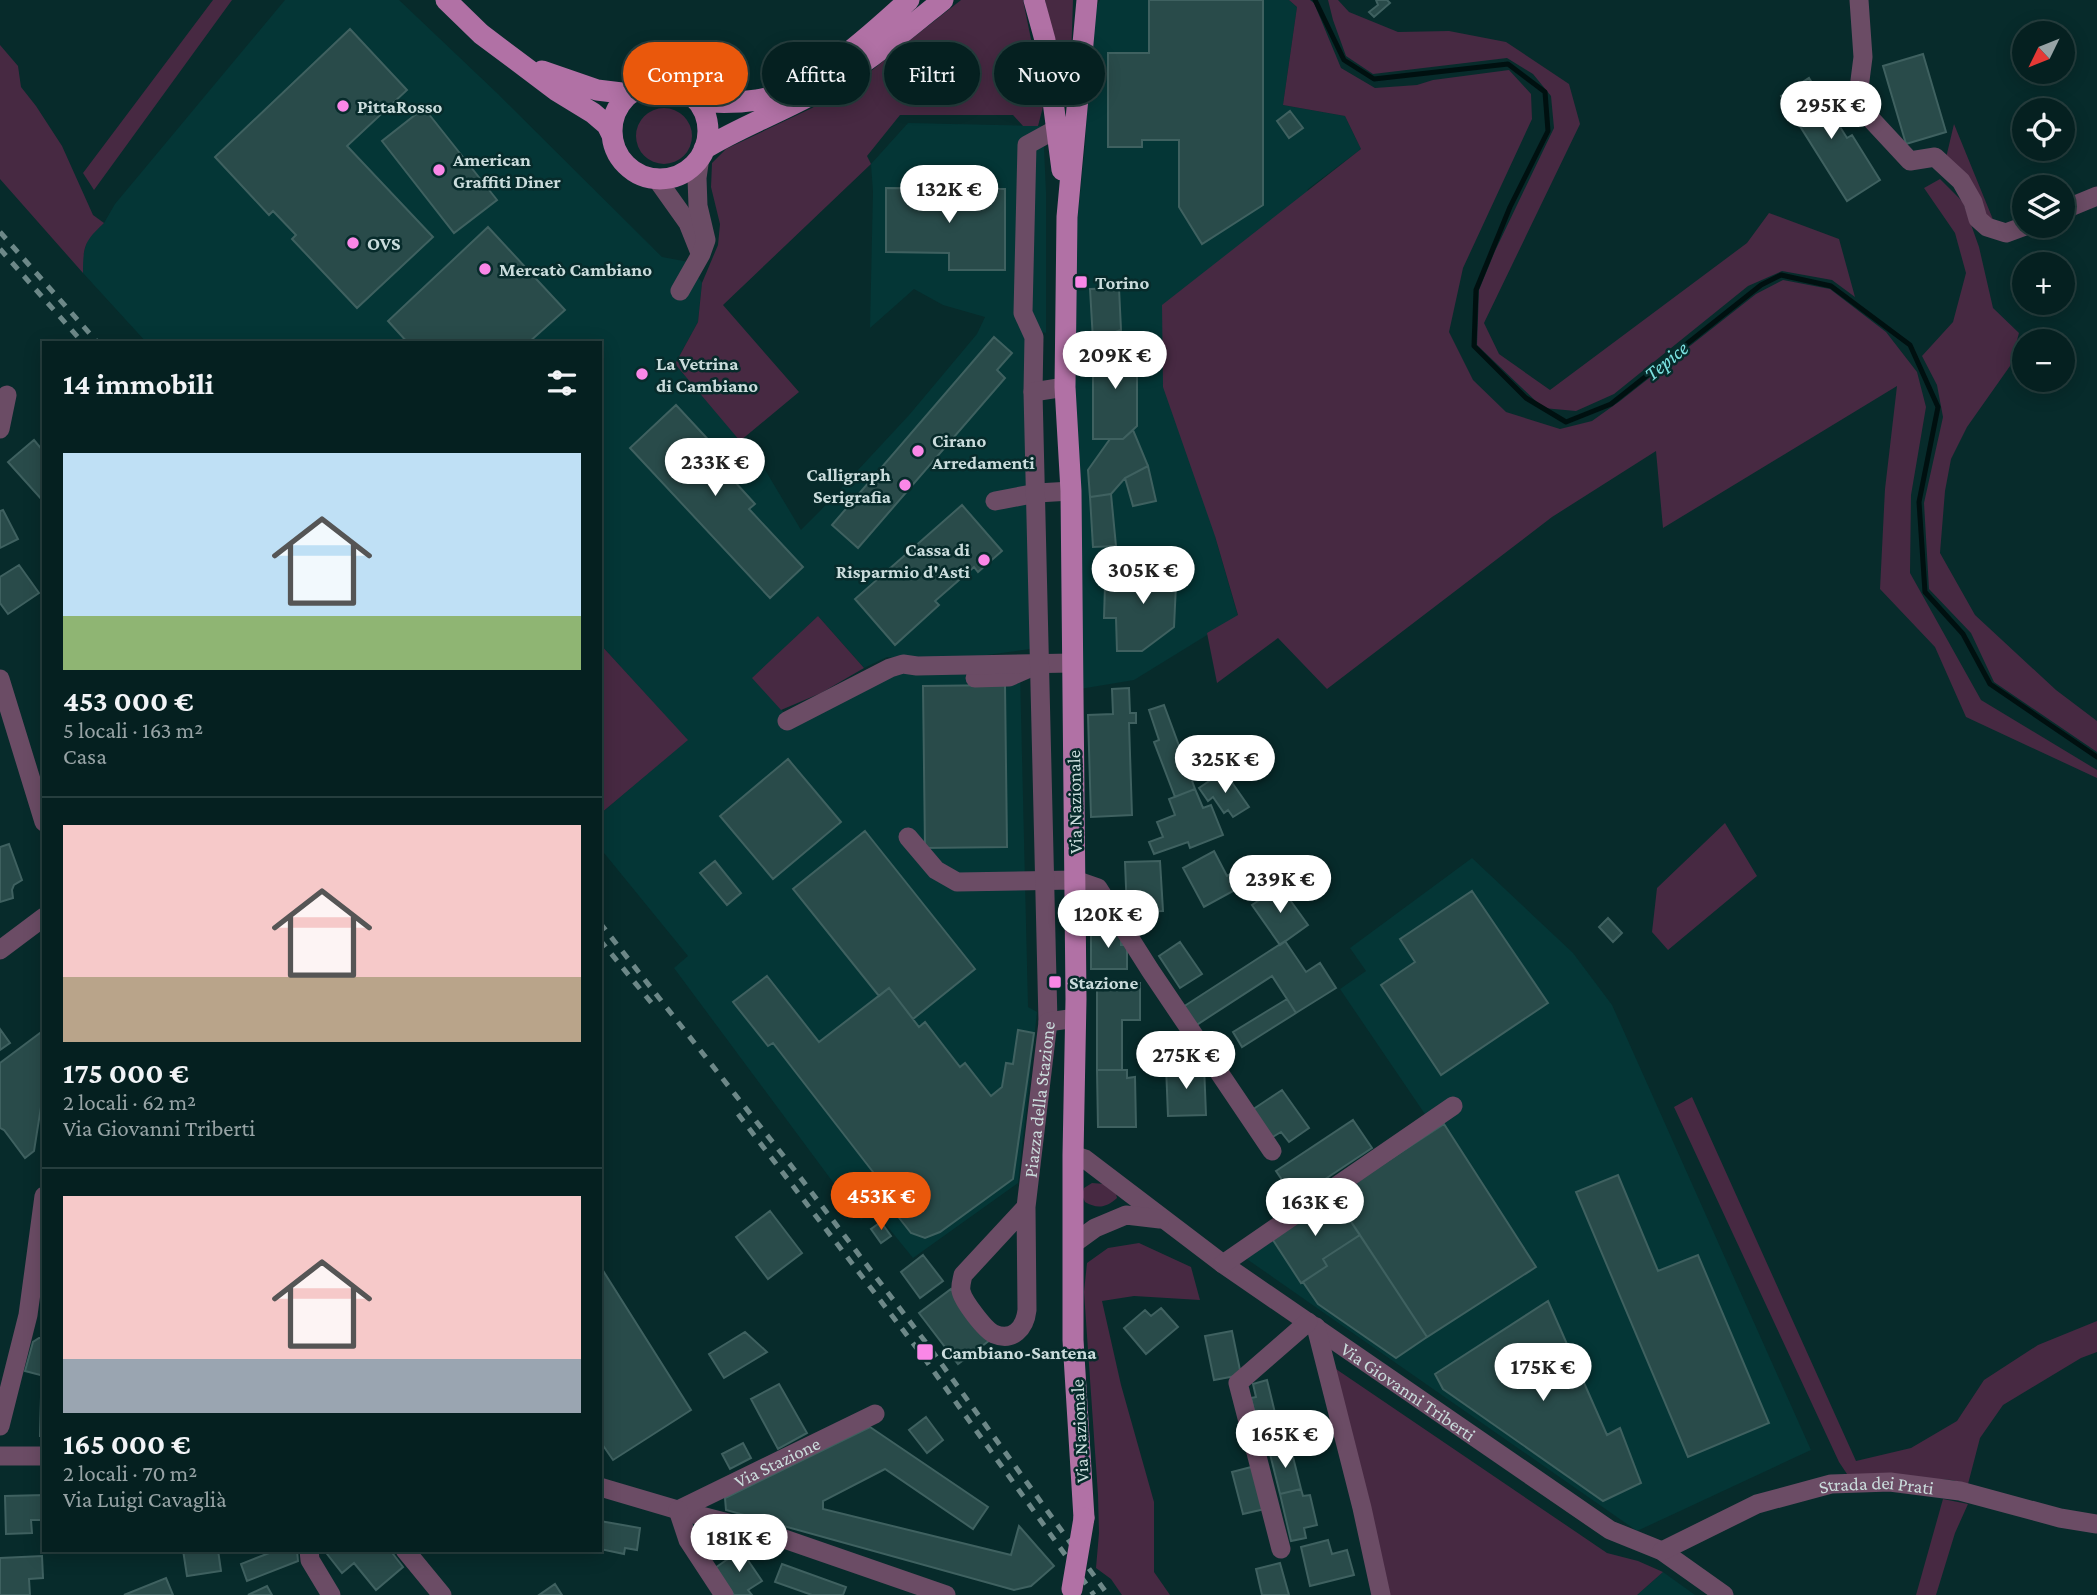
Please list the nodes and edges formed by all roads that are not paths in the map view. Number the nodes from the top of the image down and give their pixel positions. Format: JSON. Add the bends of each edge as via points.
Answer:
{"nodes":[{"id":1,"x":446,"y":0,"type":"edge"},
{"id":2,"x":909,"y":0,"type":"edge"},
{"id":3,"x":943,"y":0,"type":"edge"},
{"id":4,"x":1034,"y":0,"type":"edge"},
{"id":5,"x":1087,"y":0,"type":"edge"},
{"id":6,"x":1859,"y":0,"type":"edge"},
{"id":7,"x":517,"y":61,"type":"junction"},
{"id":8,"x":623,"y":93,"type":"edge"},
{"id":9,"x":748,"y":101,"type":"edge"},
{"id":10,"x":623,"y":103,"type":"edge"},
{"id":11,"x":700,"y":105,"type":"edge"},
{"id":12,"x":1058,"y":128,"type":"junction"},
{"id":13,"x":612,"y":135,"type":"junction"},
{"id":14,"x":702,"y":153,"type":"junction"},
{"id":15,"x":656,"y":178,"type":"junction"},
{"id":16,"x":2097,"y":196,"type":"edge"},
{"id":17,"x":2075,"y":205,"type":"edge"},
{"id":18,"x":1067,"y":217,"type":"junction"},
{"id":19,"x":2012,"y":231,"type":"edge"},
{"id":20,"x":701,"y":254,"type":"junction"},
{"id":21,"x":680,"y":291,"type":"dead end"},
{"id":22,"x":1065,"y":387,"type":"junction"},
{"id":23,"x":1033,"y":392,"type":"junction"},
{"id":24,"x":7,"y":395,"type":"dead end"},
{"id":25,"x":0,"y":429,"type":"edge"},
{"id":26,"x":1071,"y":491,"type":"junction"},
{"id":27,"x":1037,"y":493,"type":"junction"},
{"id":28,"x":995,"y":501,"type":"dead end"},
{"id":29,"x":1041,"y":663,"type":"junction"},
{"id":30,"x":1073,"y":663,"type":"junction"},
{"id":31,"x":920,"y":678,"type":"dead end"},
{"id":32,"x":0,"y":679,"type":"edge"},
{"id":33,"x":6,"y":721,"type":"edge"},
{"id":34,"x":787,"y":721,"type":"dead end"},
{"id":35,"x":42,"y":817,"type":"edge"},
{"id":36,"x":908,"y":837,"type":"dead end"},
{"id":37,"x":1075,"y":880,"type":"junction"},
{"id":38,"x":1046,"y":881,"type":"junction"},
{"id":39,"x":42,"y":918,"type":"edge"},
{"id":40,"x":0,"y":950,"type":"edge"},
{"id":41,"x":1076,"y":1018,"type":"junction"},
{"id":42,"x":1048,"y":1022,"type":"junction"},
{"id":43,"x":1453,"y":1106,"type":"dead end"},
{"id":44,"x":1272,"y":1151,"type":"dead end"},
{"id":45,"x":1073,"y":1156,"type":"junction"},
{"id":46,"x":1026,"y":1207,"type":"junction"},
{"id":47,"x":42,"y":1211,"type":"edge"},
{"id":48,"x":1161,"y":1219,"type":"junction"},
{"id":49,"x":1073,"y":1244,"type":"junction"},
{"id":50,"x":1223,"y":1264,"type":"junction"},
{"id":51,"x":1312,"y":1325,"type":"junction"},
{"id":52,"x":875,"y":1414,"type":"dead end"},
{"id":53,"x":0,"y":1426,"type":"edge"},
{"id":54,"x":0,"y":1456,"type":"edge"},
{"id":55,"x":42,"y":1456,"type":"edge"},
{"id":56,"x":602,"y":1488,"type":"edge"},
{"id":57,"x":678,"y":1510,"type":"junction"},
{"id":58,"x":2097,"y":1524,"type":"edge"},
{"id":59,"x":1281,"y":1549,"type":"dead end"},
{"id":60,"x":1662,"y":1551,"type":"junction"},
{"id":61,"x":309,"y":1552,"type":"edge"},
{"id":62,"x":407,"y":1552,"type":"edge"},
{"id":63,"x":1072,"y":1592,"type":"edge"},
{"id":64,"x":331,"y":1595,"type":"edge"},
{"id":65,"x":442,"y":1595,"type":"edge"},
{"id":66,"x":724,"y":1595,"type":"edge"},
{"id":67,"x":946,"y":1595,"type":"edge"},
{"id":68,"x":1381,"y":1595,"type":"edge"},
{"id":69,"x":1724,"y":1595,"type":"edge"}],
"edges":[{"from":1,"to":7,"type":"main road"},
{"from":2,"to":9,"type":"main road","via":[[820,72],[789,90]]},
{"from":3,"to":14,"type":"main road","via":[[858,67]]},
{"from":4,"to":12,"type":"main road","name":"Via Nazionale"},
{"from":5,"to":18,"type":"main road","name":"Via Nazionale"},
{"from":6,"to":19,"type":"street","via":[[1863,57],[1857,104],[1910,161],[1935,157],[1961,181],[1978,219],[1987,227]]},
{"from":7,"to":8,"type":"main road","via":[[597,90]]},
{"from":7,"to":13,"type":"main road","via":[[593,113]]},
{"from":10,"to":13,"type":"main road","via":[[616,112]]},
{"from":11,"to":14,"type":"main road","via":[[708,124]]},
{"from":12,"to":18,"type":"main road","name":"Via Nazionale"},
{"from":12,"to":23,"type":"street","via":[[1027,145],[1023,313],[1034,337]]},
{"from":13,"to":15,"type":"main road","via":[[615,148],[631,169]]},
{"from":14,"to":15,"type":"main road","via":[[681,174]]},
{"from":14,"to":20,"type":"street","via":[[698,206],[706,240]]},
{"from":15,"to":20,"type":"street","via":[[688,223]]},
{"from":16,"to":17,"type":"street"},
{"from":18,"to":22,"type":"main road","name":"Via Nazionale"},
{"from":20,"to":21,"type":"street"},
{"from":22,"to":23,"type":"street"},
{"from":22,"to":26,"type":"main road","name":"Via Nazionale"},
{"from":23,"to":27,"type":"street"},
{"from":24,"to":25,"type":"street"},
{"from":26,"to":27,"type":"street"},
{"from":26,"to":30,"type":"main road","name":"Via Nazionale"},
{"from":27,"to":28,"type":"street"},
{"from":27,"to":29,"type":"street"},
{"from":29,"to":30,"type":"street"},
{"from":29,"to":31,"type":"street","via":[[1009,677]]},
{"from":29,"to":34,"type":"street","via":[[902,664]]},
{"from":29,"to":38,"type":"street"},
{"from":30,"to":37,"type":"main road","name":"Via Nazionale"},
{"from":32,"to":33,"type":"street"},
{"from":33,"to":35,"type":"street"},
{"from":36,"to":38,"type":"street","via":[[936,870],[957,882]]},
{"from":37,"to":38,"type":"street"},
{"from":37,"to":41,"type":"main road","name":"Via Nazionale"},
{"from":37,"to":44,"type":"street","via":[[1098,888]]},
{"from":38,"to":42,"type":"street"},
{"from":39,"to":40,"type":"street"},
{"from":41,"to":42,"type":"street","name":"Piazza della Stazione"},
{"from":41,"to":45,"type":"main road","name":"Via Nazionale"},
{"from":42,"to":46,"type":"street","name":"Piazza della Stazione"},
{"from":43,"to":50,"type":"street"},
{"from":45,"to":48,"type":"street","name":"Via Giovanni Triberti","via":[[1085,1159]]},
{"from":45,"to":49,"type":"main road","name":"Via Nazionale"},
{"from":46,"to":46,"type":"street","name":"Piazza della Stazione","via":[[963,1275],[960,1289],[991,1333],[1003,1336],[1015,1334],[1026,1323]]},
{"from":47,"to":53,"type":"street","via":[[28,1315]]},
{"from":48,"to":49,"type":"street","name":"Via Giovanni Triberti","via":[[1126,1215]]},
{"from":48,"to":50,"type":"street","name":"Via Giovanni Triberti"},
{"from":49,"to":63,"type":"main road","name":"Via Nazionale","bridge":true,"via":[[1073,1340],[1083,1518]]},
{"from":50,"to":51,"type":"street","name":"Via Giovanni Triberti"},
{"from":51,"to":59,"type":"street","via":[[1238,1382]]},
{"from":51,"to":60,"type":"street","name":"Via Giovanni Triberti","via":[[1610,1530]]},
{"from":51,"to":68,"type":"street"},
{"from":52,"to":57,"type":"street","name":"Via Stazione"},
{"from":54,"to":55,"type":"street"},
{"from":56,"to":57,"type":"street"},
{"from":57,"to":66,"type":"street","via":[[688,1540]]},
{"from":57,"to":67,"type":"street","via":[[768,1533]]},
{"from":58,"to":60,"type":"street","name":"Strada dei Prati","via":[[1960,1491],[1890,1482],[1830,1484],[1757,1504]]},
{"from":60,"to":69,"type":"street","name":"Via Giovanni Triberti"},
{"from":61,"to":64,"type":"street"},
{"from":62,"to":65,"type":"street"}]}
